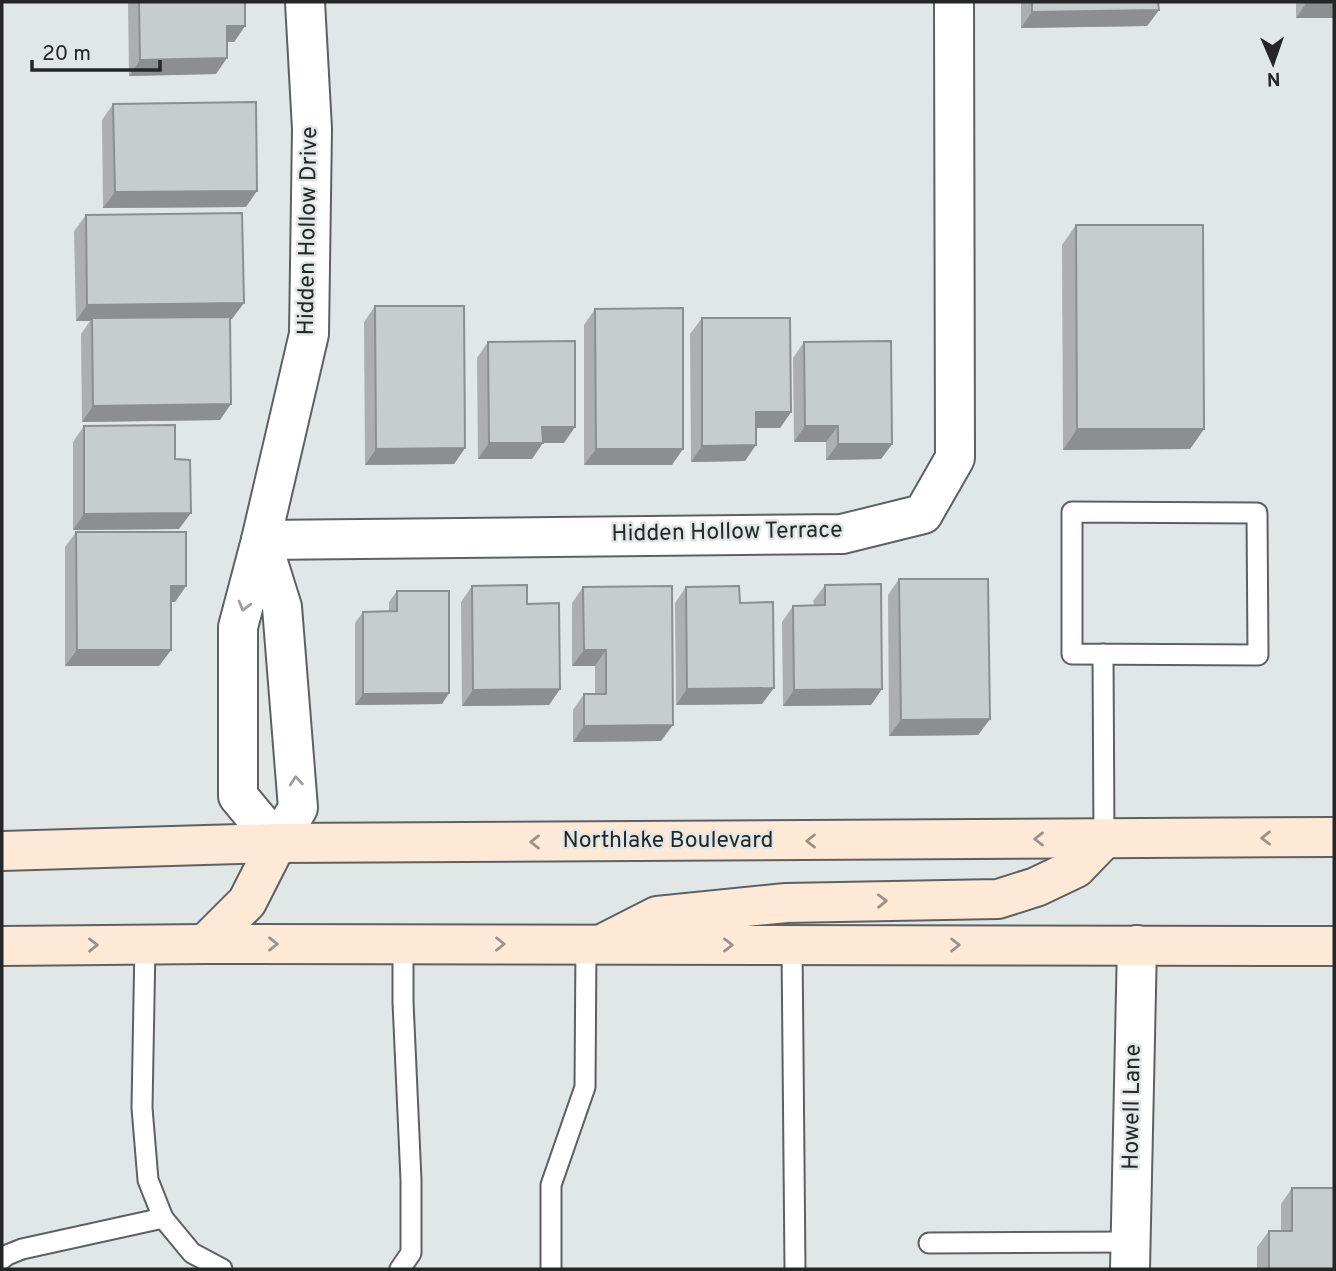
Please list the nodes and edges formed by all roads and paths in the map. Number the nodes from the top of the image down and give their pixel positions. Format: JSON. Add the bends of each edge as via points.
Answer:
{"nodes":[{"id":1,"x":305,"y":2,"type":"edge"},
{"id":2,"x":954,"y":2,"type":"edge"},
{"id":3,"x":261,"y":540,"type":"junction"},
{"id":4,"x":1102,"y":654,"type":"junction"},
{"id":5,"x":1334,"y":837,"type":"edge"},
{"id":6,"x":1104,"y":839,"type":"junction"},
{"id":7,"x":277,"y":843,"type":"junction"},
{"id":8,"x":2,"y":851,"type":"edge"},
{"id":9,"x":205,"y":944,"type":"junction"},
{"id":10,"x":403,"y":944,"type":"junction"},
{"id":11,"x":593,"y":944,"type":"junction"},
{"id":12,"x":145,"y":945,"type":"junction"},
{"id":13,"x":792,"y":945,"type":"junction"},
{"id":14,"x":1137,"y":945,"type":"junction"},
{"id":15,"x":2,"y":946,"type":"edge"},
{"id":16,"x":1334,"y":946,"type":"edge"},
{"id":17,"x":163,"y":1217,"type":"junction"},
{"id":18,"x":929,"y":1243,"type":"dead end"},
{"id":19,"x":1130,"y":1256,"type":"edge"},
{"id":20,"x":2,"y":1259,"type":"edge"},
{"id":21,"x":222,"y":1269,"type":"edge"},
{"id":22,"x":400,"y":1269,"type":"edge"},
{"id":23,"x":551,"y":1269,"type":"edge"},
{"id":24,"x":795,"y":1269,"type":"edge"}],
"edges":[{"from":1,"to":3,"type":"street","name":"Hidden Hollow Drive","via":[[312,129],[309,334]]},
{"from":2,"to":3,"type":"street","name":"Hidden Hollow Terrace","via":[[955,458],[923,514],[842,534]]},
{"from":7,"to":3,"type":"street","one_way":true,"via":[[298,808],[282,607]]},
{"from":3,"to":7,"type":"street","name":"Hidden Hollow Drive","one_way":true,"via":[[238,627],[238,796]]},
{"from":4,"to":4,"type":"lane","via":[[1258,654],[1257,513],[1072,512],[1072,654]]},
{"from":4,"to":6,"type":"lane"},
{"from":5,"to":6,"type":"main road","name":"Northlake Boulevard","one_way":true},
{"from":6,"to":7,"type":"main road","name":"Northlake Boulevard","one_way":true},
{"from":11,"to":6,"type":"main road","one_way":true,"via":[[657,916],[786,903],[998,899],[1076,868]]},
{"from":7,"to":8,"type":"main road","name":"Northlake Boulevard"},
{"from":7,"to":9,"type":"main road","via":[[247,902]]},
{"from":9,"to":10,"type":"main road","one_way":true},
{"from":9,"to":12,"type":"main road"},
{"from":10,"to":11,"type":"main road","one_way":true},
{"from":10,"to":22,"type":"lane","via":[[411,1253]]},
{"from":11,"to":13,"type":"main road","one_way":true},
{"from":11,"to":23,"type":"lane","via":[[585,1087],[551,1185]]},
{"from":15,"to":12,"type":"main road","one_way":true},
{"from":12,"to":17,"type":"lane","via":[[142,1108],[148,1181]]},
{"from":13,"to":14,"type":"main road","one_way":true},
{"from":13,"to":24,"type":"lane"},
{"from":14,"to":16,"type":"main road"},
{"from":14,"to":19,"type":"street","name":"Howell Lane"},
{"from":17,"to":20,"type":"lane","via":[[22,1249]]},
{"from":17,"to":21,"type":"lane","via":[[192,1253]]},
{"from":18,"to":19,"type":"lane"}]}
